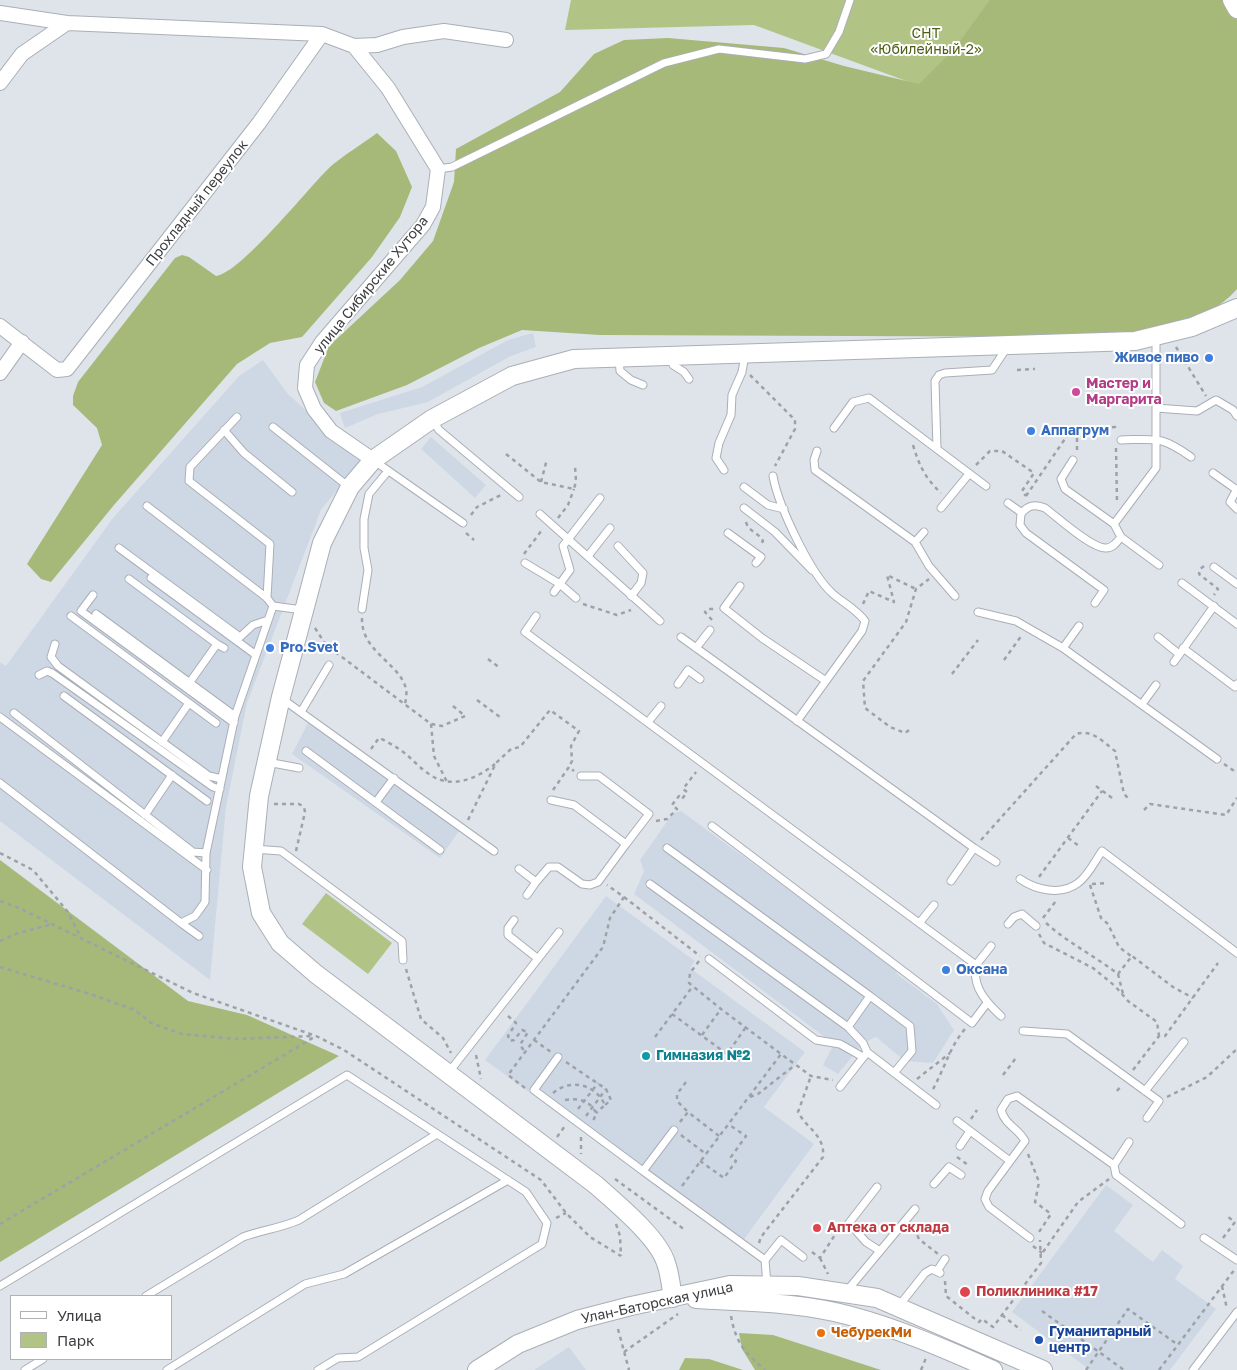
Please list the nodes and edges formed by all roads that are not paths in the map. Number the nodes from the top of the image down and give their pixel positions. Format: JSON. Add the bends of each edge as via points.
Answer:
{"nodes":[{"id":1,"x":850,"y":0,"type":"edge"},
{"id":2,"x":1232,"y":0,"type":"edge"},
{"id":3,"x":1237,"y":9,"type":"edge"},
{"id":4,"x":0,"y":13,"type":"edge"},
{"id":5,"x":67,"y":23,"type":"junction"},
{"id":6,"x":322,"y":34,"type":"junction"},
{"id":7,"x":506,"y":40,"type":"dead end"},
{"id":8,"x":354,"y":46,"type":"junction"},
{"id":9,"x":0,"y":83,"type":"edge"},
{"id":10,"x":438,"y":170,"type":"junction"},
{"id":11,"x":1237,"y":308,"type":"edge"},
{"id":12,"x":0,"y":326,"type":"edge"},
{"id":13,"x":1156,"y":336,"type":"junction"},
{"id":14,"x":22,"y":342,"type":"junction"},
{"id":15,"x":1008,"y":346,"type":"junction"},
{"id":16,"x":672,"y":357,"type":"junction"},
{"id":17,"x":619,"y":358,"type":"junction"},
{"id":18,"x":744,"y":363,"type":"junction"},
{"id":19,"x":0,"y":374,"type":"edge"},
{"id":20,"x":689,"y":379,"type":"dead end"},
{"id":21,"x":643,"y":385,"type":"dead end"},
{"id":22,"x":1156,"y":408,"type":"junction"},
{"id":23,"x":1237,"y":416,"type":"edge"},
{"id":24,"x":237,"y":417,"type":"dead end"},
{"id":25,"x":432,"y":419,"type":"junction"},
{"id":26,"x":273,"y":427,"type":"dead end"},
{"id":27,"x":834,"y":428,"type":"dead end"},
{"id":28,"x":224,"y":430,"type":"junction"},
{"id":29,"x":1156,"y":439,"type":"junction"},
{"id":30,"x":1121,"y":440,"type":"dead end"},
{"id":31,"x":937,"y":448,"type":"junction"},
{"id":32,"x":817,"y":451,"type":"dead end"},
{"id":33,"x":1191,"y":457,"type":"dead end"},
{"id":34,"x":373,"y":460,"type":"junction"},
{"id":35,"x":1073,"y":460,"type":"road end"},
{"id":36,"x":724,"y":470,"type":"dead end"},
{"id":37,"x":388,"y":471,"type":"junction"},
{"id":38,"x":969,"y":474,"type":"junction"},
{"id":39,"x":1213,"y":474,"type":"dead end"},
{"id":40,"x":773,"y":476,"type":"road end"},
{"id":41,"x":986,"y":486,"type":"dead end"},
{"id":42,"x":350,"y":487,"type":"junction"},
{"id":43,"x":744,"y":487,"type":"dead end"},
{"id":44,"x":1237,"y":490,"type":"edge"},
{"id":45,"x":292,"y":492,"type":"dead end"},
{"id":46,"x":519,"y":497,"type":"dead end"},
{"id":47,"x":600,"y":498,"type":"dead end"},
{"id":48,"x":1008,"y":503,"type":"dead end"},
{"id":49,"x":147,"y":506,"type":"dead end"},
{"id":50,"x":744,"y":508,"type":"dead end"},
{"id":51,"x":941,"y":508,"type":"dead end"},
{"id":52,"x":784,"y":509,"type":"junction"},
{"id":53,"x":1237,"y":509,"type":"edge"},
{"id":54,"x":1022,"y":513,"type":"junction"},
{"id":55,"x":540,"y":514,"type":"dead end"},
{"id":56,"x":463,"y":524,"type":"dead end"},
{"id":57,"x":1114,"y":524,"type":"junction"},
{"id":58,"x":610,"y":528,"type":"dead end"},
{"id":59,"x":924,"y":532,"type":"dead end"},
{"id":60,"x":728,"y":533,"type":"dead end"},
{"id":61,"x":1121,"y":537,"type":"junction"},
{"id":62,"x":569,"y":538,"type":"junction"},
{"id":63,"x":916,"y":542,"type":"junction"},
{"id":64,"x":618,"y":546,"type":"dead end"},
{"id":65,"x":119,"y":548,"type":"dead end"},
{"id":66,"x":588,"y":556,"type":"junction"},
{"id":67,"x":524,"y":559,"type":"road end"},
{"id":68,"x":756,"y":563,"type":"dead end"},
{"id":69,"x":1159,"y":565,"type":"dead end"},
{"id":70,"x":1214,"y":567,"type":"dead end"},
{"id":71,"x":816,"y":574,"type":"junction"},
{"id":72,"x":151,"y":578,"type":"dead end"},
{"id":73,"x":129,"y":579,"type":"dead end"},
{"id":74,"x":1182,"y":583,"type":"dead end"},
{"id":75,"x":560,"y":584,"type":"junction"},
{"id":76,"x":1237,"y":584,"type":"edge"},
{"id":77,"x":740,"y":586,"type":"dead end"},
{"id":78,"x":554,"y":592,"type":"dead end"},
{"id":79,"x":93,"y":595,"type":"dead end"},
{"id":80,"x":631,"y":596,"type":"junction"},
{"id":81,"x":956,"y":596,"type":"dead end"},
{"id":82,"x":267,"y":598,"type":"junction"},
{"id":83,"x":576,"y":598,"type":"dead end"},
{"id":84,"x":1095,"y":603,"type":"dead end"},
{"id":85,"x":272,"y":606,"type":"junction"},
{"id":86,"x":1214,"y":606,"type":"junction"},
{"id":87,"x":362,"y":609,"type":"road end"},
{"id":88,"x":978,"y":612,"type":"dead end"},
{"id":89,"x":96,"y":614,"type":"dead end"},
{"id":90,"x":71,"y":616,"type":"dead end"},
{"id":91,"x":536,"y":616,"type":"dead end"},
{"id":92,"x":308,"y":617,"type":"junction"},
{"id":93,"x":268,"y":620,"type":"junction"},
{"id":94,"x":660,"y":621,"type":"dead end"},
{"id":95,"x":1237,"y":624,"type":"edge"},
{"id":96,"x":1079,"y":626,"type":"dead end"},
{"id":97,"x":710,"y":630,"type":"dead end"},
{"id":98,"x":681,"y":637,"type":"dead end"},
{"id":99,"x":1158,"y":638,"type":"dead end"},
{"id":100,"x":55,"y":644,"type":"dead end"},
{"id":101,"x":217,"y":644,"type":"junction"},
{"id":102,"x":224,"y":648,"type":"dead end"},
{"id":103,"x":696,"y":648,"type":"junction"},
{"id":104,"x":1063,"y":648,"type":"junction"},
{"id":105,"x":1181,"y":651,"type":"junction"},
{"id":106,"x":256,"y":655,"type":"junction"},
{"id":107,"x":1174,"y":662,"type":"dead end"},
{"id":108,"x":329,"y":665,"type":"dead end"},
{"id":109,"x":39,"y":675,"type":"dead end"},
{"id":110,"x":700,"y":678,"type":"dead end"},
{"id":111,"x":826,"y":681,"type":"junction"},
{"id":112,"x":190,"y":682,"type":"junction"},
{"id":113,"x":678,"y":684,"type":"dead end"},
{"id":114,"x":1237,"y":684,"type":"edge"},
{"id":115,"x":1156,"y":685,"type":"dead end"},
{"id":116,"x":64,"y":696,"type":"dead end"},
{"id":117,"x":281,"y":698,"type":"junction"},
{"id":118,"x":189,"y":703,"type":"junction"},
{"id":119,"x":1142,"y":704,"type":"junction"},
{"id":120,"x":660,"y":706,"type":"dead end"},
{"id":121,"x":301,"y":712,"type":"junction"},
{"id":122,"x":14,"y":713,"type":"dead end"},
{"id":123,"x":0,"y":717,"type":"edge"},
{"id":124,"x":234,"y":720,"type":"junction"},
{"id":125,"x":797,"y":721,"type":"junction"},
{"id":126,"x":648,"y":722,"type":"junction"},
{"id":127,"x":216,"y":723,"type":"dead end"},
{"id":128,"x":162,"y":742,"type":"junction"},
{"id":129,"x":306,"y":751,"type":"dead end"},
{"id":130,"x":1217,"y":759,"type":"dead end"},
{"id":131,"x":267,"y":762,"type":"junction"},
{"id":132,"x":299,"y":768,"type":"dead end"},
{"id":133,"x":172,"y":775,"type":"junction"},
{"id":134,"x":581,"y":776,"type":"dead end"},
{"id":135,"x":394,"y":778,"type":"junction"},
{"id":136,"x":222,"y":779,"type":"junction"},
{"id":137,"x":0,"y":783,"type":"edge"},
{"id":138,"x":220,"y":788,"type":"junction"},
{"id":139,"x":551,"y":800,"type":"dead end"},
{"id":140,"x":207,"y":801,"type":"dead end"},
{"id":141,"x":376,"y":802,"type":"junction"},
{"id":142,"x":145,"y":815,"type":"junction"},
{"id":143,"x":712,"y":826,"type":"dead end"},
{"id":144,"x":626,"y":844,"type":"junction"},
{"id":145,"x":667,"y":848,"type":"dead end"},
{"id":146,"x":974,"y":848,"type":"junction"},
{"id":147,"x":253,"y":849,"type":"junction"},
{"id":148,"x":440,"y":850,"type":"dead end"},
{"id":149,"x":494,"y":851,"type":"dead end"},
{"id":150,"x":206,"y":854,"type":"junction"},
{"id":151,"x":996,"y":862,"type":"dead end"},
{"id":152,"x":519,"y":869,"type":"dead end"},
{"id":153,"x":207,"y":870,"type":"junction"},
{"id":154,"x":1020,"y":878,"type":"dead end"},
{"id":155,"x":950,"y":881,"type":"dead end"},
{"id":156,"x":536,"y":882,"type":"junction"},
{"id":157,"x":650,"y":884,"type":"dead end"},
{"id":158,"x":527,"y":895,"type":"dead end"},
{"id":159,"x":934,"y":905,"type":"dead end"},
{"id":160,"x":514,"y":920,"type":"dead end"},
{"id":161,"x":920,"y":922,"type":"junction"},
{"id":162,"x":181,"y":923,"type":"junction"},
{"id":163,"x":1008,"y":924,"type":"dead end"},
{"id":164,"x":1036,"y":926,"type":"road end"},
{"id":165,"x":559,"y":932,"type":"dead end"},
{"id":166,"x":199,"y":936,"type":"dead end"},
{"id":167,"x":991,"y":946,"type":"dead end"},
{"id":168,"x":1237,"y":953,"type":"edge"},
{"id":169,"x":537,"y":958,"type":"junction"},
{"id":170,"x":709,"y":959,"type":"dead end"},
{"id":171,"x":403,"y":960,"type":"road end"},
{"id":172,"x":976,"y":965,"type":"junction"},
{"id":173,"x":870,"y":996,"type":"junction"},
{"id":174,"x":987,"y":1003,"type":"junction"},
{"id":175,"x":1001,"y":1016,"type":"dead end"},
{"id":176,"x":848,"y":1027,"type":"junction"},
{"id":177,"x":1023,"y":1031,"type":"dead end"},
{"id":178,"x":1184,"y":1042,"type":"dead end"},
{"id":179,"x":865,"y":1055,"type":"junction"},
{"id":180,"x":558,"y":1057,"type":"road end"},
{"id":181,"x":448,"y":1073,"type":"junction"},
{"id":182,"x":894,"y":1073,"type":"junction"},
{"id":183,"x":842,"y":1084,"type":"road end"},
{"id":184,"x":1145,"y":1091,"type":"junction"},
{"id":185,"x":936,"y":1105,"type":"dead end"},
{"id":186,"x":1147,"y":1118,"type":"dead end"},
{"id":187,"x":957,"y":1121,"type":"dead end"},
{"id":188,"x":674,"y":1130,"type":"road end"},
{"id":189,"x":970,"y":1131,"type":"junction"},
{"id":190,"x":437,"y":1134,"type":"junction"},
{"id":191,"x":1129,"y":1142,"type":"dead end"},
{"id":192,"x":960,"y":1146,"type":"dead end"},
{"id":193,"x":1010,"y":1161,"type":"junction"},
{"id":194,"x":1114,"y":1165,"type":"junction"},
{"id":195,"x":643,"y":1170,"type":"junction"},
{"id":196,"x":961,"y":1174,"type":"dead end"},
{"id":197,"x":508,"y":1180,"type":"junction"},
{"id":198,"x":934,"y":1184,"type":"dead end"},
{"id":199,"x":877,"y":1187,"type":"dead end"},
{"id":200,"x":915,"y":1209,"type":"dead end"},
{"id":201,"x":1181,"y":1224,"type":"dead end"},
{"id":202,"x":1030,"y":1238,"type":"dead end"},
{"id":203,"x":1204,"y":1238,"type":"dead end"},
{"id":204,"x":880,"y":1252,"type":"junction"},
{"id":205,"x":803,"y":1257,"type":"dead end"},
{"id":206,"x":945,"y":1259,"type":"dead end"},
{"id":207,"x":765,"y":1260,"type":"junction"},
{"id":208,"x":1237,"y":1260,"type":"edge"},
{"id":209,"x":0,"y":1286,"type":"edge"},
{"id":210,"x":767,"y":1286,"type":"junction"},
{"id":211,"x":846,"y":1292,"type":"junction"},
{"id":212,"x":148,"y":1295,"type":"edge"},
{"id":213,"x":676,"y":1306,"type":"junction"},
{"id":214,"x":898,"y":1308,"type":"junction"},
{"id":215,"x":1237,"y":1312,"type":"edge"},
{"id":216,"x":41,"y":1360,"type":"edge"},
{"id":217,"x":24,"y":1370,"type":"edge"},
{"id":218,"x":167,"y":1370,"type":"edge"},
{"id":219,"x":318,"y":1370,"type":"edge"},
{"id":220,"x":477,"y":1370,"type":"edge"},
{"id":221,"x":993,"y":1370,"type":"edge"},
{"id":222,"x":1043,"y":1370,"type":"edge"},
{"id":223,"x":1193,"y":1370,"type":"edge"}],
"edges":[{"from":1,"to":10,"type":"lane","via":[[839,32],[826,54],[806,59],[719,49],[664,63],[452,167]]},
{"from":2,"to":3,"type":"street"},
{"from":4,"to":5,"type":"street"},
{"from":5,"to":6,"type":"street"},
{"from":5,"to":9,"type":"street","via":[[22,54]]},
{"from":6,"to":8,"type":"street"},
{"from":6,"to":14,"type":"street","name":"Прохладный переулок","via":[[259,123],[67,369],[57,370]]},
{"from":7,"to":8,"type":"street","via":[[444,32],[403,37],[377,45]]},
{"from":8,"to":10,"type":"street","via":[[388,88]]},
{"from":10,"to":34,"type":"street","name":"улица Сибирские Хутора","via":[[433,207],[423,225],[322,342],[307,365],[305,388],[314,409],[331,431]]},
{"from":11,"to":13,"type":"street","via":[[1192,327]]},
{"from":12,"to":14,"type":"street"},
{"from":13,"to":15,"type":"street","via":[[1135,341]]},
{"from":13,"to":22,"type":"lane"},
{"from":14,"to":19,"type":"street"},
{"from":15,"to":18,"type":"street"},
{"from":15,"to":31,"type":"lane","via":[[992,370],[938,376],[935,381]]},
{"from":16,"to":17,"type":"street"},
{"from":16,"to":18,"type":"street"},
{"from":16,"to":20,"type":"lane","via":[[673,365]]},
{"from":17,"to":21,"type":"lane","via":[[620,371]]},
{"from":17,"to":25,"type":"street","via":[[574,359],[512,376]]},
{"from":18,"to":36,"type":"lane","via":[[716,458]]},
{"from":22,"to":23,"type":"lane","via":[[1197,411],[1216,400]]},
{"from":22,"to":29,"type":"lane"},
{"from":24,"to":28,"type":"lane"},
{"from":25,"to":34,"type":"street"},
{"from":25,"to":46,"type":"lane","via":[[439,430]]},
{"from":26,"to":42,"type":"lane"},
{"from":27,"to":31,"type":"lane","via":[[853,402],[868,398]]},
{"from":28,"to":45,"type":"lane","via":[[244,453]]},
{"from":28,"to":82,"type":"lane","via":[[190,467],[189,481],[270,544]]},
{"from":29,"to":30,"type":"lane"},
{"from":29,"to":33,"type":"lane","via":[[1170,442]]},
{"from":29,"to":57,"type":"lane","via":[[1156,468]]},
{"from":31,"to":38,"type":"lane"},
{"from":32,"to":63,"type":"lane","via":[[815,470]]},
{"from":34,"to":37,"type":"lane"},
{"from":34,"to":42,"type":"street"},
{"from":35,"to":57,"type":"lane","via":[[1061,479],[1065,489]]},
{"from":37,"to":56,"type":"lane"},
{"from":37,"to":87,"type":"lane","via":[[369,494],[364,519],[368,570]]},
{"from":38,"to":41,"type":"lane"},
{"from":38,"to":51,"type":"lane"},
{"from":39,"to":44,"type":"lane"},
{"from":40,"to":52,"type":"lane"},
{"from":42,"to":92,"type":"street","via":[[322,543]]},
{"from":43,"to":52,"type":"lane","via":[[768,505]]},
{"from":44,"to":53,"type":"lane","via":[[1230,502]]},
{"from":47,"to":62,"type":"lane"},
{"from":48,"to":54,"type":"lane"},
{"from":49,"to":82,"type":"lane"},
{"from":50,"to":71,"type":"lane","via":[[775,532]]},
{"from":52,"to":71,"type":"lane"},
{"from":54,"to":61,"type":"lane","via":[[1027,507],[1036,505],[1045,508],[1094,545],[1105,549]]},
{"from":54,"to":84,"type":"lane","via":[[1020,525],[1026,532],[1104,590]]},
{"from":55,"to":62,"type":"lane"},
{"from":57,"to":61,"type":"lane"},
{"from":58,"to":66,"type":"lane"},
{"from":59,"to":63,"type":"lane"},
{"from":60,"to":68,"type":"lane","via":[[761,557]]},
{"from":61,"to":69,"type":"lane"},
{"from":62,"to":66,"type":"lane"},
{"from":62,"to":75,"type":"lane","via":[[563,546],[570,570]]},
{"from":63,"to":81,"type":"lane","via":[[935,575]]},
{"from":64,"to":80,"type":"lane","via":[[643,573],[642,583]]},
{"from":65,"to":93,"type":"lane","via":[[240,637],[253,625]]},
{"from":66,"to":80,"type":"lane"},
{"from":67,"to":75,"type":"lane"},
{"from":70,"to":76,"type":"lane"},
{"from":71,"to":111,"type":"lane","via":[[832,593],[865,621],[862,631]]},
{"from":72,"to":106,"type":"lane"},
{"from":73,"to":101,"type":"lane"},
{"from":74,"to":86,"type":"lane"},
{"from":75,"to":78,"type":"lane"},
{"from":75,"to":83,"type":"lane"},
{"from":77,"to":111,"type":"lane","via":[[724,608]]},
{"from":79,"to":124,"type":"lane","via":[[81,610]]},
{"from":80,"to":94,"type":"lane"},
{"from":82,"to":85,"type":"lane"},
{"from":85,"to":92,"type":"lane"},
{"from":85,"to":93,"type":"lane"},
{"from":86,"to":95,"type":"lane"},
{"from":86,"to":105,"type":"lane"},
{"from":88,"to":104,"type":"lane","via":[[1016,621]]},
{"from":89,"to":112,"type":"lane"},
{"from":90,"to":118,"type":"lane"},
{"from":91,"to":126,"type":"lane","via":[[525,632]]},
{"from":92,"to":117,"type":"street"},
{"from":93,"to":106,"type":"lane"},
{"from":96,"to":104,"type":"lane"},
{"from":97,"to":103,"type":"lane"},
{"from":98,"to":103,"type":"lane"},
{"from":99,"to":105,"type":"lane"},
{"from":100,"to":128,"type":"lane","via":[[51,657],[58,666]]},
{"from":101,"to":102,"type":"lane"},
{"from":101,"to":112,"type":"lane"},
{"from":103,"to":125,"type":"lane"},
{"from":104,"to":119,"type":"lane"},
{"from":105,"to":107,"type":"lane"},
{"from":105,"to":114,"type":"lane","via":[[1235,687]]},
{"from":106,"to":124,"type":"lane"},
{"from":108,"to":121,"type":"lane"},
{"from":109,"to":138,"type":"lane","via":[[47,671],[52,673],[213,787]]},
{"from":110,"to":113,"type":"lane","via":[[688,670]]},
{"from":111,"to":125,"type":"lane"},
{"from":112,"to":124,"type":"lane"},
{"from":115,"to":119,"type":"lane"},
{"from":116,"to":133,"type":"lane"},
{"from":117,"to":121,"type":"lane"},
{"from":117,"to":131,"type":"street"},
{"from":118,"to":127,"type":"lane"},
{"from":118,"to":128,"type":"lane"},
{"from":119,"to":130,"type":"lane"},
{"from":120,"to":126,"type":"lane"},
{"from":121,"to":135,"type":"lane"},
{"from":122,"to":142,"type":"lane"},
{"from":123,"to":153,"type":"lane"},
{"from":124,"to":136,"type":"lane"},
{"from":125,"to":146,"type":"lane"},
{"from":126,"to":161,"type":"lane"},
{"from":128,"to":136,"type":"lane","via":[[209,776]]},
{"from":129,"to":141,"type":"lane"},
{"from":131,"to":132,"type":"lane"},
{"from":131,"to":147,"type":"street"},
{"from":133,"to":140,"type":"lane"},
{"from":133,"to":142,"type":"lane"},
{"from":134,"to":144,"type":"lane","via":[[599,776],[649,814]]},
{"from":135,"to":141,"type":"lane"},
{"from":135,"to":149,"type":"lane"},
{"from":136,"to":138,"type":"lane"},
{"from":137,"to":162,"type":"lane"},
{"from":138,"to":150,"type":"lane"},
{"from":139,"to":144,"type":"lane","via":[[574,805]]},
{"from":141,"to":148,"type":"lane"},
{"from":142,"to":150,"type":"lane","via":[[193,852]]},
{"from":143,"to":174,"type":"lane","via":[[972,1022]]},
{"from":144,"to":156,"type":"lane","via":[[600,880],[590,886],[558,867],[548,867]]},
{"from":145,"to":173,"type":"lane"},
{"from":146,"to":151,"type":"lane"},
{"from":146,"to":155,"type":"lane"},
{"from":147,"to":171,"type":"lane","via":[[281,852],[293,860],[402,941]]},
{"from":147,"to":181,"type":"street","via":[[252,867],[261,913],[280,943]]},
{"from":150,"to":153,"type":"lane"},
{"from":152,"to":156,"type":"lane"},
{"from":153,"to":162,"type":"lane","via":[[205,902],[195,916]]},
{"from":154,"to":168,"type":"lane","via":[[1031,887],[1065,890],[1079,883],[1102,851]]},
{"from":156,"to":158,"type":"lane"},
{"from":157,"to":176,"type":"lane"},
{"from":159,"to":161,"type":"lane"},
{"from":160,"to":169,"type":"lane","via":[[508,928],[508,935]]},
{"from":161,"to":172,"type":"lane"},
{"from":162,"to":166,"type":"lane"},
{"from":163,"to":164,"type":"lane","via":[[1022,914]]},
{"from":165,"to":169,"type":"lane"},
{"from":167,"to":172,"type":"lane"},
{"from":169,"to":181,"type":"lane"},
{"from":170,"to":179,"type":"lane","via":[[816,1040],[840,1044]]},
{"from":172,"to":174,"type":"lane","via":[[981,996]]},
{"from":173,"to":176,"type":"lane"},
{"from":173,"to":182,"type":"lane","via":[[910,1026],[912,1051]]},
{"from":174,"to":175,"type":"lane"},
{"from":176,"to":179,"type":"lane","via":[[863,1043]]},
{"from":177,"to":184,"type":"lane","via":[[1067,1034]]},
{"from":178,"to":184,"type":"lane"},
{"from":179,"to":182,"type":"lane"},
{"from":179,"to":183,"type":"lane"},
{"from":180,"to":195,"type":"lane","via":[[534,1090]]},
{"from":181,"to":213,"type":"street","via":[[596,1185],[634,1219],[666,1263]]},
{"from":182,"to":185,"type":"lane"},
{"from":184,"to":186,"type":"lane","via":[[1159,1101]]},
{"from":187,"to":189,"type":"lane"},
{"from":188,"to":195,"type":"lane"},
{"from":189,"to":192,"type":"lane"},
{"from":189,"to":193,"type":"lane"},
{"from":190,"to":197,"type":"lane"},
{"from":190,"to":209,"type":"lane","via":[[346,1076]]},
{"from":190,"to":212,"type":"lane","via":[[299,1220],[243,1238]]},
{"from":191,"to":194,"type":"lane"},
{"from":193,"to":194,"type":"lane","via":[[1025,1141],[1004,1120],[1001,1110],[1008,1099],[1017,1096]]},
{"from":193,"to":202,"type":"lane","via":[[988,1191],[986,1199],[989,1207]]},
{"from":194,"to":201,"type":"lane","via":[[1116,1176]]},
{"from":195,"to":207,"type":"lane"},
{"from":196,"to":198,"type":"lane","via":[[949,1167]]},
{"from":197,"to":218,"type":"lane","via":[[344,1274],[305,1284]]},
{"from":197,"to":219,"type":"lane","via":[[526,1192],[547,1223],[542,1244],[358,1357],[338,1358]]},
{"from":199,"to":204,"type":"lane","via":[[849,1223]]},
{"from":200,"to":204,"type":"lane"},
{"from":203,"to":208,"type":"lane"},
{"from":204,"to":211,"type":"lane"},
{"from":205,"to":207,"type":"lane","via":[[781,1240]]},
{"from":206,"to":214,"type":"lane","via":[[938,1272],[932,1269],[925,1273]]},
{"from":207,"to":210,"type":"lane"},
{"from":210,"to":211,"type":"street","name":"Улан-Баторская улица"},
{"from":210,"to":213,"type":"street","name":"Улан-Баторская улица","via":[[730,1285]]},
{"from":211,"to":214,"type":"street","name":"Улан-Баторская улица","via":[[876,1298]]},
{"from":213,"to":220,"type":"street","name":"Улан-Баторская улица","via":[[631,1306],[577,1320],[518,1344]]},
{"from":213,"to":221,"type":"street","via":[[778,1303],[850,1315],[922,1340]]},
{"from":214,"to":222,"type":"street","name":"Улан-Баторская улица"},
{"from":215,"to":223,"type":"lane"},
{"from":216,"to":217,"type":"lane"}]}
